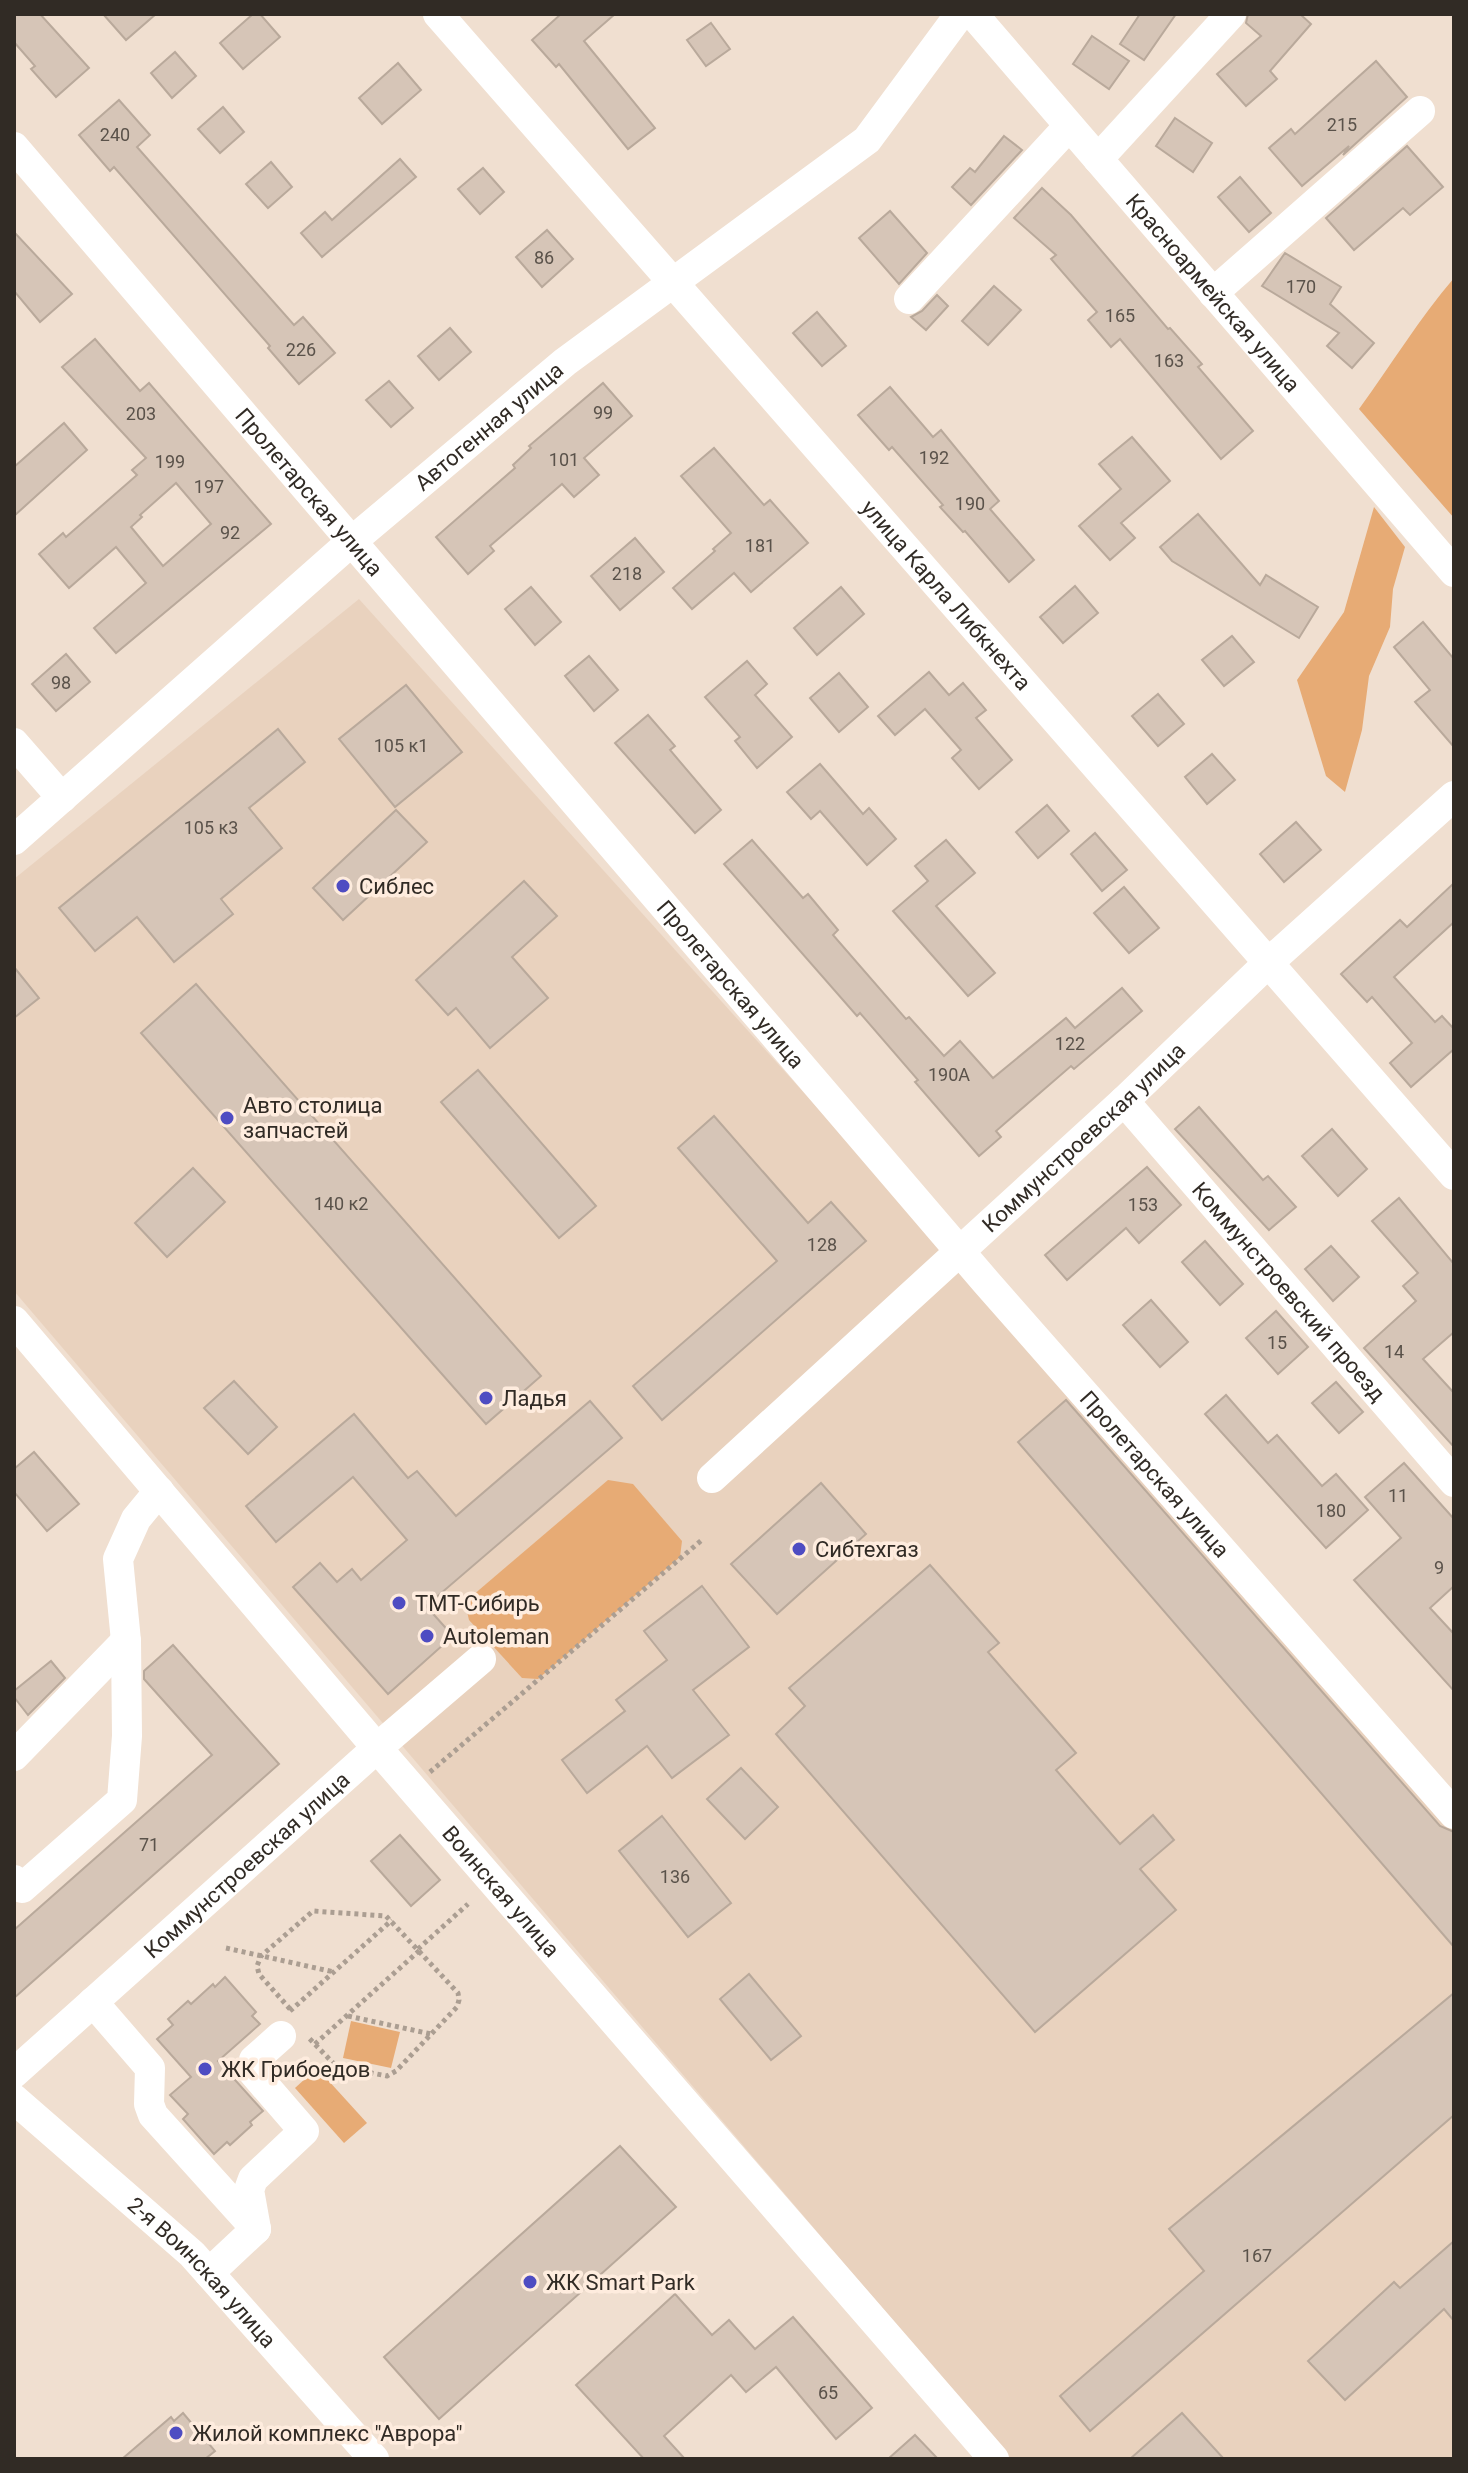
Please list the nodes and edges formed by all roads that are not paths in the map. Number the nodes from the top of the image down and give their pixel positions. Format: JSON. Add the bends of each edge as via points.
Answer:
{"nodes":[{"id":1,"x":438,"y":14,"type":"edge"},
{"id":2,"x":960,"y":14,"type":"edge"},
{"id":3,"x":973,"y":14,"type":"edge"},
{"id":4,"x":1231,"y":14,"type":"edge"},
{"id":5,"x":1420,"y":111,"type":"dead end"},
{"id":6,"x":1069,"y":126,"type":"junction"},
{"id":7,"x":14,"y":147,"type":"edge"},
{"id":8,"x":1098,"y":159,"type":"junction"},
{"id":9,"x":672,"y":282,"type":"junction"},
{"id":10,"x":1213,"y":293,"type":"junction"},
{"id":11,"x":909,"y":299,"type":"dead end"},
{"id":12,"x":351,"y":542,"type":"junction"},
{"id":13,"x":1454,"y":572,"type":"edge"},
{"id":14,"x":14,"y":743,"type":"edge"},
{"id":15,"x":1454,"y":796,"type":"edge"},
{"id":16,"x":62,"y":798,"type":"junction"},
{"id":17,"x":14,"y":840,"type":"edge"},
{"id":18,"x":1267,"y":964,"type":"junction"},
{"id":19,"x":1124,"y":1101,"type":"junction"},
{"id":20,"x":1454,"y":1175,"type":"edge"},
{"id":21,"x":959,"y":1250,"type":"junction"},
{"id":22,"x":14,"y":1321,"type":"edge"},
{"id":23,"x":712,"y":1478,"type":"dead end"},
{"id":24,"x":1454,"y":1482,"type":"edge"},
{"id":25,"x":159,"y":1491,"type":"junction"},
{"id":26,"x":126,"y":1641,"type":"junction"},
{"id":27,"x":481,"y":1659,"type":"dead end"},
{"id":28,"x":377,"y":1748,"type":"junction"},
{"id":29,"x":14,"y":1756,"type":"edge"},
{"id":30,"x":1454,"y":1814,"type":"edge"},
{"id":31,"x":14,"y":1880,"type":"edge"},
{"id":32,"x":93,"y":2002,"type":"junction"},
{"id":33,"x":291,"y":2023,"type":"road end"},
{"id":34,"x":14,"y":2073,"type":"edge"},
{"id":35,"x":14,"y":2099,"type":"edge"},
{"id":36,"x":256,"y":2229,"type":"junction"},
{"id":37,"x":209,"y":2273,"type":"junction"},
{"id":38,"x":374,"y":2459,"type":"edge"},
{"id":39,"x":994,"y":2459,"type":"edge"}],
"edges":[{"from":1,"to":9,"type":"street","name":"улица Карла Либкнехта"},
{"from":2,"to":9,"type":"street","name":"Автогенная улица","via":[[867,140]]},
{"from":3,"to":6,"type":"street","name":"Красноармейская улица"},
{"from":4,"to":8,"type":"street"},
{"from":5,"to":10,"type":"street"},
{"from":6,"to":8,"type":"street","name":"Красноармейская улица"},
{"from":6,"to":11,"type":"street"},
{"from":7,"to":12,"type":"street","name":"Пролетарская улица"},
{"from":8,"to":10,"type":"street","name":"Красноармейская улица"},
{"from":9,"to":12,"type":"street","name":"Автогенная улица","via":[[565,362]]},
{"from":9,"to":18,"type":"street","name":"улица Карла Либкнехта"},
{"from":10,"to":13,"type":"street","name":"Красноармейская улица"},
{"from":12,"to":16,"type":"street","name":"Автогенная улица"},
{"from":12,"to":21,"type":"street","name":"Пролетарская улица"},
{"from":14,"to":16,"type":"street"},
{"from":15,"to":18,"type":"street","name":"Коммунстроевская улица"},
{"from":16,"to":17,"type":"street","name":"Автогенная улица"},
{"from":18,"to":19,"type":"street","name":"Коммунстроевская улица"},
{"from":18,"to":20,"type":"street","name":"улица Карла Либкнехта"},
{"from":19,"to":21,"type":"street","name":"Коммунстроевская улица"},
{"from":19,"to":24,"type":"street","name":"Коммунстроевский проезд"},
{"from":21,"to":23,"type":"street","name":"Коммунстроевская улица"},
{"from":21,"to":30,"type":"street","name":"Пролетарская улица"},
{"from":22,"to":25,"type":"street","name":"Воинская улица"},
{"from":25,"to":26,"type":"street","via":[[136,1519],[118,1559]]},
{"from":25,"to":28,"type":"street","name":"Воинская улица"},
{"from":26,"to":29,"type":"street"},
{"from":26,"to":31,"type":"street","via":[[122,1800],[22,1888]]},
{"from":27,"to":28,"type":"street","name":"Коммунстроевская улица"},
{"from":28,"to":32,"type":"street","name":"Коммунстроевская улица"},
{"from":28,"to":39,"type":"street","name":"Воинская улица"},
{"from":32,"to":34,"type":"street","name":"Коммунстроевская улица"},
{"from":32,"to":36,"type":"street","via":[[150,2068],[153,2115]]},
{"from":33,"to":36,"type":"street","via":[[254,2060],[253,2072],[304,2131],[250,2184]]},
{"from":35,"to":37,"type":"street","name":"2-я Воинская улица"},
{"from":36,"to":37,"type":"street"},
{"from":37,"to":38,"type":"street","name":"2-я Воинская улица"}]}
